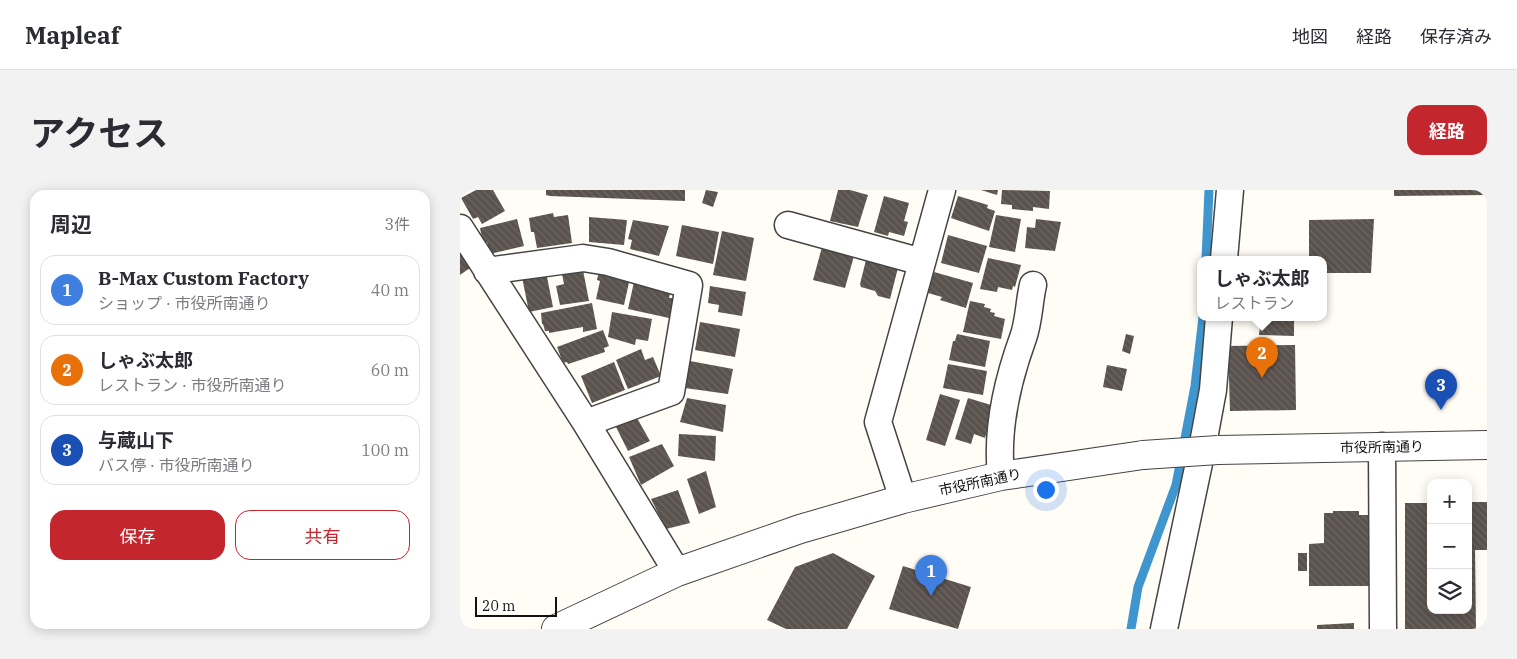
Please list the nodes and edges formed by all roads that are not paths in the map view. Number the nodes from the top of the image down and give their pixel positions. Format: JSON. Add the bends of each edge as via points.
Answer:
{"nodes":[{"id":1,"x":942,"y":190,"type":"edge"},
{"id":2,"x":1230,"y":190,"type":"edge"},
{"id":3,"x":788,"y":225,"type":"dead end"},
{"id":4,"x":460,"y":228,"type":"edge"},
{"id":5,"x":1224,"y":256,"type":"edge"},
{"id":6,"x":922,"y":262,"type":"junction"},
{"id":7,"x":487,"y":271,"type":"junction"},
{"id":8,"x":1033,"y":285,"type":"dead end"},
{"id":9,"x":1219,"y":321,"type":"edge"},
{"id":10,"x":586,"y":423,"type":"junction"},
{"id":11,"x":1487,"y":445,"type":"edge"},
{"id":12,"x":1382,"y":446,"type":"junction"},
{"id":13,"x":1000,"y":476,"type":"junction"},
{"id":14,"x":903,"y":499,"type":"junction"},
{"id":15,"x":676,"y":572,"type":"junction"},
{"id":16,"x":556,"y":629,"type":"edge"},
{"id":17,"x":1164,"y":629,"type":"edge"},
{"id":18,"x":1383,"y":629,"type":"edge"}],
"edges":[{"from":1,"to":6,"type":"street"},
{"from":2,"to":5,"type":"street"},
{"from":3,"to":6,"type":"street"},
{"from":4,"to":7,"type":"street"},
{"from":6,"to":14,"type":"street","via":[[878,422]]},
{"from":7,"to":10,"type":"street"},
{"from":7,"to":10,"type":"street","via":[[583,258],[689,285],[670,392]]},
{"from":8,"to":13,"type":"street","via":[[1023,338],[1017,349],[1005,403],[998,447]]},
{"from":9,"to":17,"type":"street","via":[[1213,390]]},
{"from":10,"to":15,"type":"street"},
{"from":11,"to":12,"type":"street","name":"市役所南通り"},
{"from":12,"to":13,"type":"street","name":"市役所南通り","bridge":true,"via":[[1143,455]]},
{"from":12,"to":18,"type":"street"},
{"from":13,"to":14,"type":"street","name":"市役所南通り"},
{"from":14,"to":15,"type":"street","name":"市役所南通り","via":[[800,529]]},
{"from":15,"to":16,"type":"street","name":"市役所南通り"}]}
